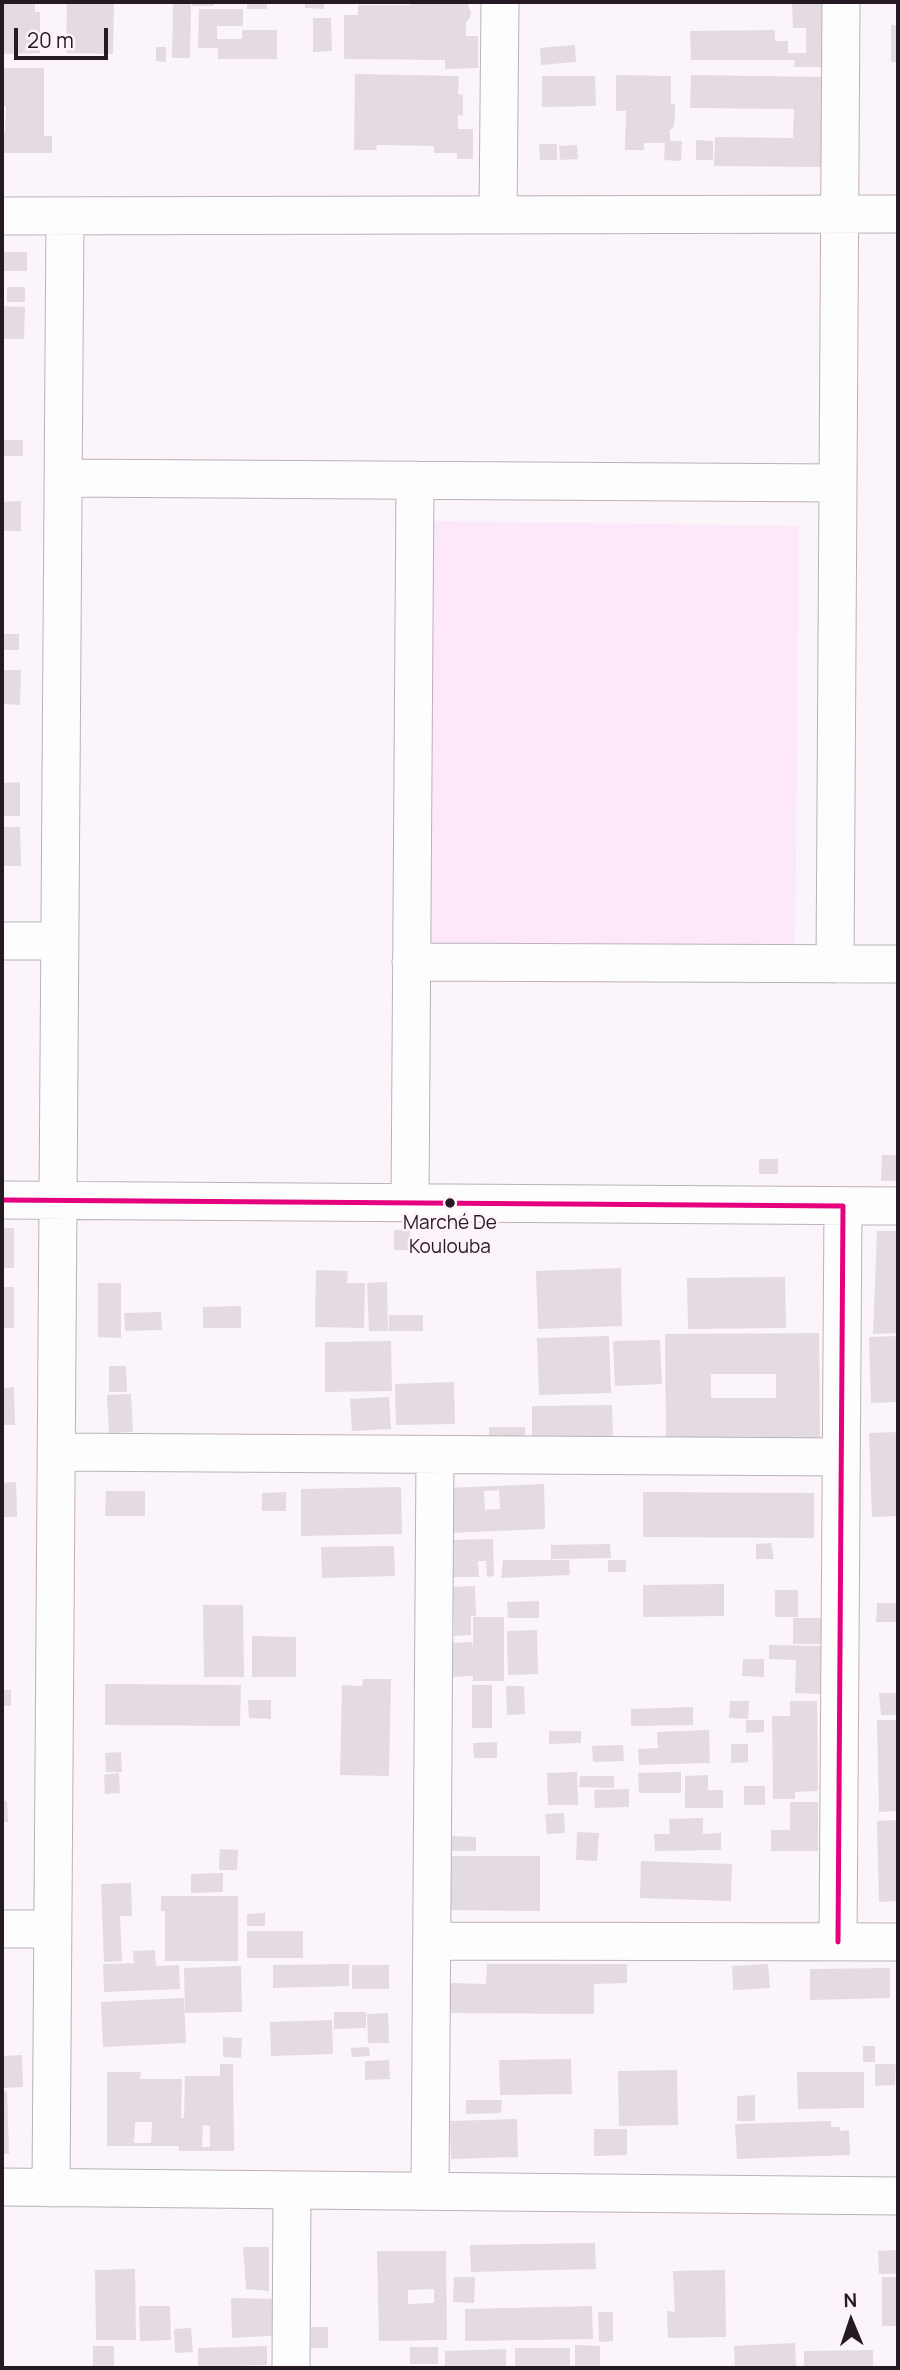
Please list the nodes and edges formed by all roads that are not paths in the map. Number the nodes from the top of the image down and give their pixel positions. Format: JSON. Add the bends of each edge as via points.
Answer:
{"nodes":[{"id":1,"x":500,"y":2,"type":"edge"},
{"id":2,"x":841,"y":2,"type":"edge"},
{"id":3,"x":840,"y":214,"type":"junction"},
{"id":4,"x":898,"y":214,"type":"edge"},
{"id":5,"x":498,"y":215,"type":"junction"},
{"id":6,"x":2,"y":216,"type":"edge"},
{"id":7,"x":65,"y":216,"type":"junction"},
{"id":8,"x":64,"y":478,"type":"junction"},
{"id":9,"x":415,"y":480,"type":"junction"},
{"id":10,"x":838,"y":483,"type":"junction"},
{"id":11,"x":2,"y":941,"type":"edge"},
{"id":12,"x":60,"y":941,"type":"junction"},
{"id":13,"x":411,"y":962,"type":"junction"},
{"id":14,"x":835,"y":964,"type":"junction"},
{"id":15,"x":898,"y":964,"type":"edge"},
{"id":16,"x":2,"y":1200,"type":"edge"},
{"id":17,"x":58,"y":1201,"type":"junction"},
{"id":18,"x":410,"y":1203,"type":"junction"},
{"id":19,"x":843,"y":1206,"type":"junction"},
{"id":20,"x":898,"y":1206,"type":"edge"},
{"id":21,"x":57,"y":1452,"type":"junction"},
{"id":22,"x":435,"y":1455,"type":"junction"},
{"id":23,"x":841,"y":1457,"type":"junction"},
{"id":24,"x":2,"y":1928,"type":"edge"},
{"id":25,"x":53,"y":1929,"type":"junction"},
{"id":26,"x":432,"y":1941,"type":"junction"},
{"id":27,"x":838,"y":1942,"type":"junction"},
{"id":28,"x":898,"y":1942,"type":"edge"},
{"id":29,"x":2,"y":2187,"type":"edge"},
{"id":30,"x":51,"y":2188,"type":"junction"},
{"id":31,"x":292,"y":2190,"type":"junction"},
{"id":32,"x":430,"y":2191,"type":"junction"},
{"id":33,"x":898,"y":2196,"type":"edge"},
{"id":34,"x":291,"y":2368,"type":"edge"}],
"edges":[{"from":1,"to":5,"type":"street"},
{"from":2,"to":3,"type":"street"},
{"from":3,"to":4,"type":"street"},
{"from":3,"to":5,"type":"street"},
{"from":3,"to":10,"type":"street"},
{"from":5,"to":7,"type":"street"},
{"from":6,"to":7,"type":"street"},
{"from":7,"to":8,"type":"street"},
{"from":8,"to":9,"type":"street"},
{"from":8,"to":12,"type":"street"},
{"from":9,"to":10,"type":"street"},
{"from":9,"to":13,"type":"street"},
{"from":10,"to":14,"type":"street"},
{"from":11,"to":12,"type":"street"},
{"from":12,"to":17,"type":"street"},
{"from":13,"to":14,"type":"street"},
{"from":13,"to":18,"type":"street"},
{"from":14,"to":15,"type":"street"},
{"from":16,"to":17,"type":"street"},
{"from":17,"to":18,"type":"street"},
{"from":17,"to":21,"type":"street"},
{"from":18,"to":19,"type":"street"},
{"from":19,"to":20,"type":"street"},
{"from":19,"to":23,"type":"street"},
{"from":21,"to":22,"type":"street"},
{"from":21,"to":25,"type":"street"},
{"from":22,"to":23,"type":"street"},
{"from":22,"to":26,"type":"street"},
{"from":23,"to":27,"type":"street"},
{"from":24,"to":25,"type":"street"},
{"from":25,"to":30,"type":"street"},
{"from":26,"to":27,"type":"street"},
{"from":26,"to":32,"type":"street"},
{"from":27,"to":28,"type":"street"},
{"from":29,"to":30,"type":"street"},
{"from":30,"to":31,"type":"street"},
{"from":31,"to":32,"type":"street"},
{"from":31,"to":34,"type":"street"},
{"from":32,"to":33,"type":"street"}]}
